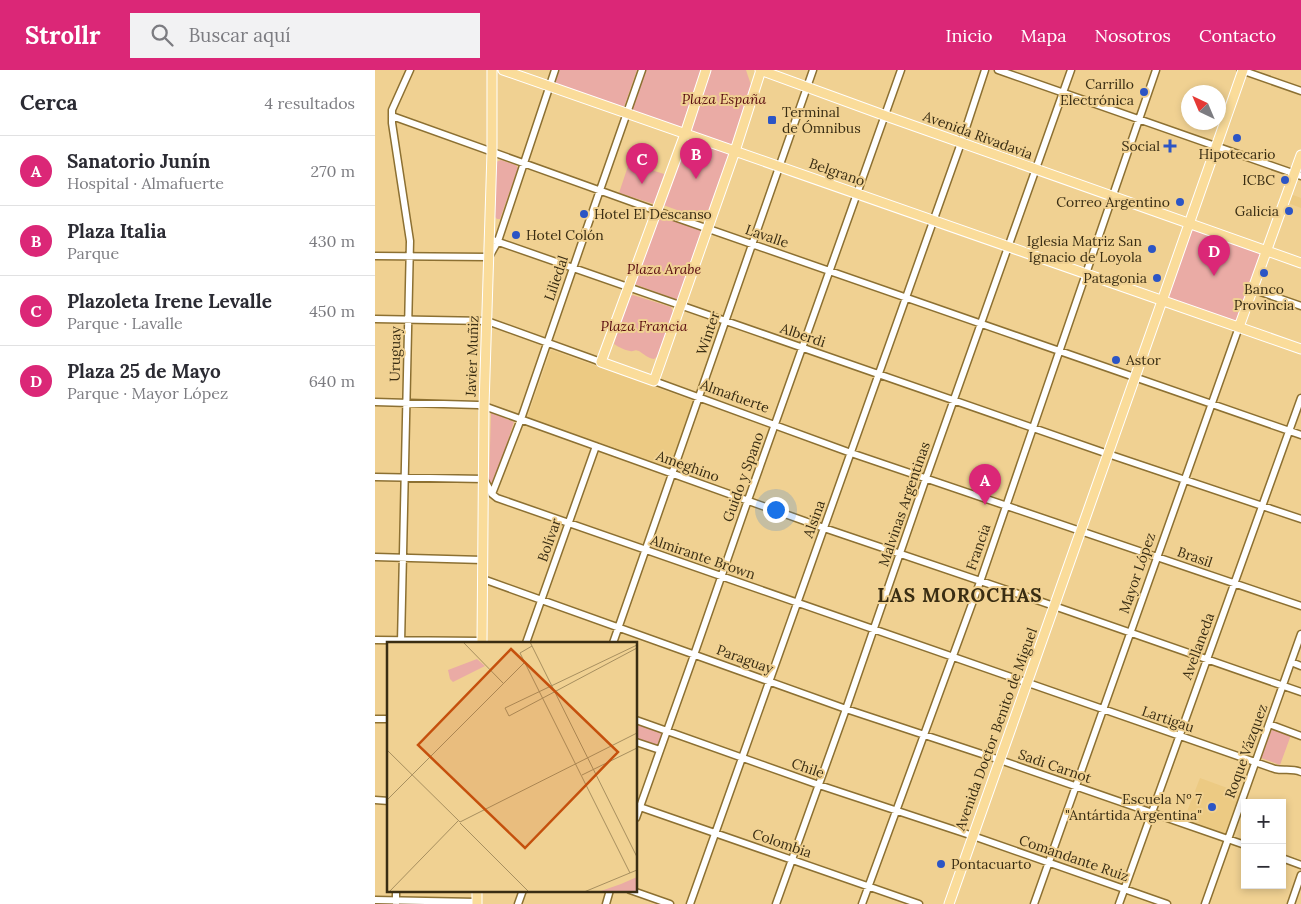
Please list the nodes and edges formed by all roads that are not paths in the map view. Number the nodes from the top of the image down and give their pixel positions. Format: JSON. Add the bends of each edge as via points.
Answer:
{"nodes":[{"id":1,"x":410,"y":70,"type":"edge"},
{"id":2,"x":492,"y":70,"type":"edge"},
{"id":3,"x":503,"y":70,"type":"edge"},
{"id":4,"x":555,"y":70,"type":"edge"},
{"id":5,"x":642,"y":70,"type":"edge"},
{"id":6,"x":706,"y":70,"type":"edge"},
{"id":7,"x":761,"y":70,"type":"edge"},
{"id":8,"x":813,"y":70,"type":"edge"},
{"id":9,"x":901,"y":70,"type":"edge"},
{"id":10,"x":985,"y":70,"type":"edge"},
{"id":11,"x":998,"y":70,"type":"edge"},
{"id":12,"x":1071,"y":70,"type":"edge"},
{"id":13,"x":1156,"y":70,"type":"edge"},
{"id":14,"x":1242,"y":70,"type":"edge"},
{"id":15,"x":549,"y":86,"type":"junction"},
{"id":16,"x":807,"y":88,"type":"junction"},
{"id":17,"x":1301,"y":91,"type":"edge"},
{"id":18,"x":1063,"y":92,"type":"junction"},
{"id":19,"x":627,"y":113,"type":"junction"},
{"id":20,"x":392,"y":116,"type":"junction"},
{"id":21,"x":885,"y":116,"type":"junction"},
{"id":22,"x":1139,"y":119,"type":"junction"},
{"id":23,"x":685,"y":134,"type":"junction"},
{"id":24,"x":961,"y":143,"type":"junction"},
{"id":25,"x":1216,"y":146,"type":"junction"},
{"id":26,"x":735,"y":151,"type":"junction"},
{"id":27,"x":492,"y":152,"type":"junction"},
{"id":28,"x":1301,"y":155,"type":"edge"},
{"id":29,"x":523,"y":163,"type":"junction"},
{"id":30,"x":779,"y":166,"type":"junction"},
{"id":31,"x":1036,"y":170,"type":"junction"},
{"id":32,"x":1298,"y":175,"type":"edge"},
{"id":33,"x":600,"y":190,"type":"junction"},
{"id":34,"x":858,"y":194,"type":"junction"},
{"id":35,"x":1111,"y":196,"type":"junction"},
{"id":36,"x":657,"y":211,"type":"junction"},
{"id":37,"x":933,"y":220,"type":"junction"},
{"id":38,"x":1189,"y":223,"type":"junction"},
{"id":39,"x":707,"y":228,"type":"junction"},
{"id":40,"x":494,"y":240,"type":"junction"},
{"id":41,"x":752,"y":244,"type":"junction"},
{"id":42,"x":1008,"y":247,"type":"junction"},
{"id":43,"x":1266,"y":251,"type":"junction"},
{"id":44,"x":375,"y":256,"type":"edge"},
{"id":45,"x":409,"y":256,"type":"junction"},
{"id":46,"x":489,"y":257,"type":"junction"},
{"id":47,"x":1301,"y":263,"type":"edge"},
{"id":48,"x":573,"y":268,"type":"junction"},
{"id":49,"x":829,"y":271,"type":"junction"},
{"id":50,"x":1085,"y":274,"type":"junction"},
{"id":51,"x":628,"y":287,"type":"junction"},
{"id":52,"x":1252,"y":289,"type":"junction"},
{"id":53,"x":906,"y":298,"type":"junction"},
{"id":54,"x":1162,"y":301,"type":"junction"},
{"id":55,"x":681,"y":305,"type":"junction"},
{"id":56,"x":1301,"y":306,"type":"edge"},
{"id":57,"x":375,"y":319,"type":"edge"},
{"id":58,"x":408,"y":320,"type":"junction"},
{"id":59,"x":487,"y":321,"type":"junction"},
{"id":60,"x":725,"y":321,"type":"junction"},
{"id":61,"x":981,"y":324,"type":"junction"},
{"id":62,"x":1239,"y":328,"type":"junction"},
{"id":63,"x":548,"y":343,"type":"junction"},
{"id":64,"x":803,"y":348,"type":"junction"},
{"id":65,"x":1301,"y":349,"type":"edge"},
{"id":66,"x":1059,"y":351,"type":"junction"},
{"id":67,"x":601,"y":362,"type":"junction"},
{"id":68,"x":879,"y":374,"type":"junction"},
{"id":69,"x":1135,"y":378,"type":"junction"},
{"id":70,"x":654,"y":381,"type":"junction"},
{"id":71,"x":699,"y":397,"type":"junction"},
{"id":72,"x":1301,"y":398,"type":"edge"},
{"id":73,"x":954,"y":400,"type":"junction"},
{"id":74,"x":375,"y":402,"type":"edge"},
{"id":75,"x":406,"y":403,"type":"junction"},
{"id":76,"x":1212,"y":404,"type":"junction"},
{"id":77,"x":484,"y":406,"type":"junction"},
{"id":78,"x":521,"y":419,"type":"junction"},
{"id":79,"x":775,"y":425,"type":"junction"},
{"id":80,"x":1032,"y":428,"type":"junction"},
{"id":81,"x":1289,"y":430,"type":"junction"},
{"id":82,"x":1301,"y":434,"type":"edge"},
{"id":83,"x":596,"y":446,"type":"junction"},
{"id":84,"x":851,"y":453,"type":"junction"},
{"id":85,"x":1108,"y":454,"type":"junction"},
{"id":86,"x":672,"y":473,"type":"junction"},
{"id":87,"x":375,"y":477,"type":"edge"},
{"id":88,"x":405,"y":477,"type":"junction"},
{"id":89,"x":926,"y":478,"type":"junction"},
{"id":90,"x":484,"y":479,"type":"junction"},
{"id":91,"x":1185,"y":480,"type":"junction"},
{"id":92,"x":492,"y":494,"type":"junction"},
{"id":93,"x":747,"y":500,"type":"junction"},
{"id":94,"x":1006,"y":505,"type":"junction"},
{"id":95,"x":1262,"y":506,"type":"junction"},
{"id":96,"x":1301,"y":519,"type":"edge"},
{"id":97,"x":569,"y":523,"type":"junction"},
{"id":98,"x":824,"y":528,"type":"junction"},
{"id":99,"x":1081,"y":530,"type":"junction"},
{"id":100,"x":645,"y":550,"type":"junction"},
{"id":101,"x":900,"y":554,"type":"junction"},
{"id":102,"x":403,"y":557,"type":"junction"},
{"id":103,"x":1157,"y":557,"type":"junction"},
{"id":104,"x":375,"y":558,"type":"edge"},
{"id":105,"x":483,"y":560,"type":"junction"},
{"id":106,"x":721,"y":577,"type":"junction"},
{"id":107,"x":483,"y":579,"type":"junction"},
{"id":108,"x":979,"y":582,"type":"junction"},
{"id":109,"x":1234,"y":583,"type":"junction"},
{"id":110,"x":541,"y":600,"type":"junction"},
{"id":111,"x":797,"y":603,"type":"junction"},
{"id":112,"x":1054,"y":606,"type":"junction"},
{"id":113,"x":1301,"y":606,"type":"edge"},
{"id":114,"x":618,"y":628,"type":"junction"},
{"id":115,"x":874,"y":630,"type":"junction"},
{"id":116,"x":1131,"y":632,"type":"junction"},
{"id":117,"x":1301,"y":634,"type":"edge"},
{"id":118,"x":375,"y":640,"type":"edge"},
{"id":119,"x":401,"y":641,"type":"edge"},
{"id":120,"x":482,"y":642,"type":"edge"},
{"id":121,"x":526,"y":642,"type":"edge"},
{"id":122,"x":613,"y":642,"type":"edge"},
{"id":123,"x":694,"y":655,"type":"junction"},
{"id":124,"x":952,"y":657,"type":"junction"},
{"id":125,"x":1207,"y":658,"type":"junction"},
{"id":126,"x":1291,"y":662,"type":"junction"},
{"id":127,"x":1301,"y":666,"type":"edge"},
{"id":128,"x":770,"y":681,"type":"junction"},
{"id":129,"x":1027,"y":684,"type":"junction"},
{"id":130,"x":1283,"y":686,"type":"junction"},
{"id":131,"x":1301,"y":692,"type":"edge"},
{"id":132,"x":846,"y":710,"type":"junction"},
{"id":133,"x":1103,"y":710,"type":"junction"},
{"id":134,"x":637,"y":720,"type":"edge"},
{"id":135,"x":1269,"y":724,"type":"junction"},
{"id":136,"x":667,"y":731,"type":"junction"},
{"id":137,"x":923,"y":735,"type":"junction"},
{"id":138,"x":1179,"y":736,"type":"junction"},
{"id":139,"x":1301,"y":736,"type":"edge"},
{"id":140,"x":637,"y":742,"type":"edge"},
{"id":141,"x":660,"y":750,"type":"junction"},
{"id":142,"x":742,"y":758,"type":"junction"},
{"id":143,"x":1000,"y":760,"type":"junction"},
{"id":144,"x":1255,"y":762,"type":"junction"},
{"id":145,"x":1301,"y":772,"type":"edge"},
{"id":146,"x":819,"y":785,"type":"junction"},
{"id":147,"x":1076,"y":786,"type":"junction"},
{"id":148,"x":638,"y":807,"type":"edge"},
{"id":149,"x":896,"y":810,"type":"junction"},
{"id":150,"x":1151,"y":813,"type":"junction"},
{"id":151,"x":715,"y":834,"type":"junction"},
{"id":152,"x":973,"y":836,"type":"junction"},
{"id":153,"x":1228,"y":839,"type":"junction"},
{"id":154,"x":1242,"y":844,"type":"edge"},
{"id":155,"x":1286,"y":859,"type":"edge"},
{"id":156,"x":792,"y":860,"type":"junction"},
{"id":157,"x":1049,"y":863,"type":"junction"},
{"id":158,"x":1301,"y":865,"type":"edge"},
{"id":159,"x":1301,"y":875,"type":"edge"},
{"id":160,"x":868,"y":886,"type":"junction"},
{"id":161,"x":1124,"y":889,"type":"junction"},
{"id":162,"x":522,"y":892,"type":"edge"},
{"id":163,"x":610,"y":892,"type":"edge"},
{"id":164,"x":636,"y":892,"type":"edge"},
{"id":165,"x":375,"y":900,"type":"edge"},
{"id":166,"x":396,"y":902,"type":"edge"},
{"id":167,"x":477,"y":903,"type":"edge"},
{"id":168,"x":518,"y":904,"type":"edge"},
{"id":169,"x":606,"y":904,"type":"edge"},
{"id":170,"x":670,"y":904,"type":"edge"},
{"id":171,"x":690,"y":904,"type":"edge"},
{"id":172,"x":776,"y":904,"type":"edge"},
{"id":173,"x":862,"y":904,"type":"edge"},
{"id":174,"x":919,"y":904,"type":"edge"},
{"id":175,"x":949,"y":904,"type":"edge"},
{"id":176,"x":1034,"y":904,"type":"edge"},
{"id":177,"x":1119,"y":904,"type":"edge"},
{"id":178,"x":1167,"y":904,"type":"edge"},
{"id":179,"x":1205,"y":904,"type":"edge"},
{"id":180,"x":1291,"y":904,"type":"edge"}],
"edges":[{"from":1,"to":20,"type":"street","name":"Uruguay"},
{"from":2,"to":27,"type":"main road","name":"Javier Muñiz"},
{"from":3,"to":15,"type":"main road","name":"Belgrano"},
{"from":4,"to":15,"type":"street"},
{"from":5,"to":19,"type":"street","name":"Liliedal"},
{"from":6,"to":23,"type":"main road"},
{"from":7,"to":16,"type":"main road","name":"Avenida Rivadavia"},
{"from":7,"to":26,"type":"main road"},
{"from":8,"to":16,"type":"street","name":"Winter"},
{"from":9,"to":21,"type":"street","name":"Guido y Spano"},
{"from":10,"to":24,"type":"street","name":"Alsina"},
{"from":11,"to":18,"type":"street"},
{"from":12,"to":18,"type":"street","name":"Malvinas Argentinas"},
{"from":13,"to":22,"type":"street","name":"Francia"},
{"from":14,"to":17,"type":"street"},
{"from":14,"to":25,"type":"main road","name":"Avenida Doctor Benito de Miguel"},
{"from":15,"to":19,"type":"main road","name":"Belgrano"},
{"from":15,"to":29,"type":"street"},
{"from":16,"to":21,"type":"main road","name":"Avenida Rivadavia"},
{"from":16,"to":30,"type":"street","name":"Winter"},
{"from":18,"to":22,"type":"street"},
{"from":18,"to":31,"type":"street","name":"Malvinas Argentinas"},
{"from":19,"to":23,"type":"main road","name":"Belgrano"},
{"from":19,"to":33,"type":"street","name":"Liliedal"},
{"from":20,"to":27,"type":"street","name":"Lavalle"},
{"from":20,"to":45,"type":"street","name":"Uruguay","via":[[409,235]]},
{"from":21,"to":24,"type":"main road","name":"Avenida Rivadavia"},
{"from":21,"to":34,"type":"street","name":"Guido y Spano"},
{"from":22,"to":25,"type":"street"},
{"from":22,"to":35,"type":"street","name":"Francia"},
{"from":23,"to":26,"type":"main road","name":"Belgrano"},
{"from":23,"to":36,"type":"main road"},
{"from":24,"to":31,"type":"main road","name":"Avenida Rivadavia"},
{"from":24,"to":37,"type":"street","name":"Alsina"},
{"from":25,"to":32,"type":"street"},
{"from":25,"to":38,"type":"main road","name":"Avenida Doctor Benito de Miguel"},
{"from":26,"to":30,"type":"main road","name":"Belgrano"},
{"from":26,"to":39,"type":"main road"},
{"from":27,"to":29,"type":"street","name":"Lavalle"},
{"from":27,"to":40,"type":"main road","name":"Javier Muñiz"},
{"from":28,"to":32,"type":"main road","name":"Mayor López"},
{"from":29,"to":33,"type":"street","name":"Lavalle"},
{"from":29,"to":40,"type":"street"},
{"from":30,"to":34,"type":"main road","name":"Belgrano"},
{"from":30,"to":41,"type":"street","name":"Winter"},
{"from":31,"to":35,"type":"main road","name":"Avenida Rivadavia"},
{"from":31,"to":42,"type":"street","name":"Malvinas Argentinas"},
{"from":32,"to":43,"type":"main road","name":"Mayor López"},
{"from":33,"to":36,"type":"street","name":"Lavalle"},
{"from":33,"to":48,"type":"street","name":"Liliedal"},
{"from":34,"to":37,"type":"main road","name":"Belgrano"},
{"from":34,"to":49,"type":"street","name":"Guido y Spano"},
{"from":35,"to":38,"type":"main road","name":"Avenida Rivadavia"},
{"from":35,"to":50,"type":"street","name":"Francia"},
{"from":36,"to":39,"type":"street","name":"Lavalle"},
{"from":36,"to":51,"type":"main road"},
{"from":37,"to":42,"type":"main road","name":"Belgrano"},
{"from":37,"to":53,"type":"street","name":"Alsina"},
{"from":38,"to":43,"type":"main road","name":"Avenida Rivadavia"},
{"from":38,"to":54,"type":"main road","name":"Avenida Doctor Benito de Miguel"},
{"from":39,"to":41,"type":"street","name":"Lavalle"},
{"from":39,"to":55,"type":"main road"},
{"from":40,"to":46,"type":"main road","name":"Javier Muñiz"},
{"from":40,"to":48,"type":"street","name":"Alberdi"},
{"from":41,"to":49,"type":"street","name":"Lavalle"},
{"from":41,"to":60,"type":"street","name":"Winter"},
{"from":42,"to":50,"type":"main road","name":"Belgrano"},
{"from":42,"to":61,"type":"street","name":"Malvinas Argentinas"},
{"from":43,"to":47,"type":"main road","name":"Avenida Rivadavia"},
{"from":43,"to":52,"type":"main road","name":"Mayor López"},
{"from":44,"to":45,"type":"street"},
{"from":45,"to":46,"type":"street"},
{"from":45,"to":58,"type":"street","name":"Uruguay"},
{"from":46,"to":59,"type":"main road","name":"Javier Muñiz"},
{"from":48,"to":51,"type":"street","name":"Alberdi"},
{"from":48,"to":63,"type":"street","name":"Liliedal"},
{"from":49,"to":53,"type":"street","name":"Lavalle"},
{"from":49,"to":64,"type":"street","name":"Guido y Spano"},
{"from":50,"to":54,"type":"main road","name":"Belgrano"},
{"from":50,"to":66,"type":"street","name":"Francia"},
{"from":51,"to":55,"type":"street","name":"Alberdi"},
{"from":51,"to":67,"type":"main road"},
{"from":52,"to":56,"type":"street"},
{"from":52,"to":62,"type":"main road","name":"Mayor López"},
{"from":53,"to":61,"type":"street","name":"Lavalle"},
{"from":53,"to":68,"type":"street","name":"Alsina"},
{"from":54,"to":62,"type":"main road","name":"Belgrano"},
{"from":54,"to":69,"type":"main road","name":"Avenida Doctor Benito de Miguel"},
{"from":55,"to":60,"type":"street","name":"Alberdi"},
{"from":55,"to":70,"type":"main road"},
{"from":57,"to":58,"type":"street","name":"Almafuerte"},
{"from":58,"to":59,"type":"street","name":"Almafuerte"},
{"from":58,"to":75,"type":"street","name":"Uruguay"},
{"from":59,"to":63,"type":"street","name":"Almafuerte"},
{"from":59,"to":77,"type":"main road","name":"Javier Muñiz"},
{"from":60,"to":64,"type":"street","name":"Alberdi"},
{"from":60,"to":71,"type":"street","name":"Winter"},
{"from":61,"to":66,"type":"street","name":"Lavalle"},
{"from":61,"to":73,"type":"street","name":"Malvinas Argentinas"},
{"from":62,"to":65,"type":"main road","name":"Belgrano"},
{"from":62,"to":76,"type":"street","name":"Mayor López"},
{"from":63,"to":67,"type":"street","name":"Almafuerte"},
{"from":63,"to":78,"type":"street","name":"Liliedal"},
{"from":64,"to":68,"type":"street","name":"Alberdi"},
{"from":64,"to":79,"type":"street","name":"Guido y Spano"},
{"from":66,"to":69,"type":"street","name":"Lavalle"},
{"from":66,"to":80,"type":"street","name":"Francia"},
{"from":67,"to":70,"type":"main road","name":"Almafuerte"},
{"from":68,"to":73,"type":"street","name":"Alberdi"},
{"from":68,"to":84,"type":"street","name":"Alsina"},
{"from":69,"to":76,"type":"street","name":"Lavalle"},
{"from":69,"to":85,"type":"main road","name":"Avenida Doctor Benito de Miguel"},
{"from":70,"to":71,"type":"street","name":"Almafuerte"},
{"from":71,"to":79,"type":"street","name":"Almafuerte"},
{"from":71,"to":86,"type":"street","name":"Winter"},
{"from":72,"to":81,"type":"street","name":"Avellaneda"},
{"from":73,"to":80,"type":"street","name":"Alberdi"},
{"from":73,"to":89,"type":"street","name":"Malvinas Argentinas"},
{"from":74,"to":75,"type":"street","name":"Ameghino"},
{"from":75,"to":77,"type":"street","name":"Ameghino"},
{"from":75,"to":88,"type":"street","name":"Uruguay"},
{"from":76,"to":81,"type":"street","name":"Lavalle"},
{"from":76,"to":91,"type":"street","name":"Mayor López"},
{"from":77,"to":78,"type":"street","name":"Ameghino"},
{"from":77,"to":90,"type":"main road","name":"Javier Muñiz"},
{"from":78,"to":83,"type":"street","name":"Ameghino"},
{"from":78,"to":92,"type":"street","name":"Liliedal"},
{"from":79,"to":84,"type":"street","name":"Almafuerte"},
{"from":79,"to":93,"type":"street","name":"Guido y Spano"},
{"from":80,"to":85,"type":"street","name":"Alberdi"},
{"from":80,"to":94,"type":"street","name":"Francia"},
{"from":81,"to":82,"type":"street","name":"Lavalle"},
{"from":81,"to":95,"type":"street","name":"Avellaneda"},
{"from":83,"to":86,"type":"street","name":"Ameghino"},
{"from":83,"to":97,"type":"street","name":"Bolívar"},
{"from":84,"to":89,"type":"street","name":"Almafuerte"},
{"from":84,"to":98,"type":"street","name":"Alsina"},
{"from":85,"to":91,"type":"street","name":"Alberdi"},
{"from":85,"to":99,"type":"main road","name":"Avenida Doctor Benito de Miguel"},
{"from":86,"to":93,"type":"street","name":"Ameghino"},
{"from":86,"to":100,"type":"street","name":"Winter"},
{"from":87,"to":88,"type":"street"},
{"from":88,"to":90,"type":"street"},
{"from":88,"to":102,"type":"street","name":"Uruguay"},
{"from":89,"to":94,"type":"street","name":"Almafuerte"},
{"from":89,"to":101,"type":"street","name":"Malvinas Argentinas"},
{"from":90,"to":92,"type":"street"},
{"from":90,"to":105,"type":"main road","name":"Javier Muñiz"},
{"from":91,"to":95,"type":"street","name":"Alberdi"},
{"from":91,"to":103,"type":"street","name":"Mayor López"},
{"from":92,"to":97,"type":"street","name":"Almirante Brown"},
{"from":93,"to":98,"type":"street","name":"Ameghino"},
{"from":93,"to":106,"type":"street","name":"Guido y Spano"},
{"from":94,"to":99,"type":"street","name":"Almafuerte"},
{"from":94,"to":108,"type":"street","name":"Francia"},
{"from":95,"to":96,"type":"street","name":"Alberdi"},
{"from":95,"to":109,"type":"street","name":"Avellaneda"},
{"from":97,"to":100,"type":"street","name":"Almirante Brown"},
{"from":97,"to":110,"type":"street","name":"Bolívar"},
{"from":98,"to":101,"type":"street","name":"Ameghino"},
{"from":98,"to":111,"type":"street","name":"Alsina"},
{"from":99,"to":103,"type":"street","name":"Brasil"},
{"from":99,"to":112,"type":"main road","name":"Avenida Doctor Benito de Miguel"},
{"from":100,"to":106,"type":"street","name":"Almirante Brown"},
{"from":100,"to":114,"type":"street","name":"Winter"},
{"from":101,"to":108,"type":"street","name":"Ameghino"},
{"from":101,"to":115,"type":"street","name":"Malvinas Argentinas"},
{"from":102,"to":104,"type":"street"},
{"from":102,"to":105,"type":"street"},
{"from":102,"to":119,"type":"street","name":"Uruguay"},
{"from":103,"to":109,"type":"street","name":"Brasil"},
{"from":103,"to":116,"type":"street","name":"Mayor López"},
{"from":105,"to":107,"type":"main road","name":"Javier Muñiz"},
{"from":106,"to":111,"type":"street","name":"Almirante Brown"},
{"from":106,"to":123,"type":"street","name":"Guido y Spano"},
{"from":107,"to":110,"type":"street","name":"Paraguay"},
{"from":107,"to":120,"type":"main road","name":"Javier Muñiz"},
{"from":108,"to":112,"type":"street","name":"Ameghino"},
{"from":108,"to":124,"type":"street","name":"Francia"},
{"from":109,"to":113,"type":"street","name":"Brasil"},
{"from":109,"to":125,"type":"street","name":"Avellaneda"},
{"from":110,"to":114,"type":"street","name":"Paraguay"},
{"from":110,"to":121,"type":"street","name":"Bolívar"},
{"from":111,"to":115,"type":"street","name":"Almirante Brown"},
{"from":111,"to":128,"type":"street","name":"Alsina"},
{"from":112,"to":116,"type":"street","name":"Ameghino"},
{"from":112,"to":129,"type":"main road","name":"Avenida Doctor Benito de Miguel"},
{"from":114,"to":122,"type":"street","name":"Winter"},
{"from":114,"to":123,"type":"street","name":"Paraguay"},
{"from":115,"to":124,"type":"street","name":"Almirante Brown"},
{"from":115,"to":132,"type":"street","name":"Malvinas Argentinas"},
{"from":116,"to":125,"type":"street","name":"Ameghino"},
{"from":116,"to":133,"type":"street","name":"Mayor López"},
{"from":117,"to":126,"type":"street","name":"Roque Vázquez"},
{"from":118,"to":119,"type":"street"},
{"from":119,"to":120,"type":"street"},
{"from":123,"to":128,"type":"street","name":"Paraguay"},
{"from":123,"to":136,"type":"street","name":"Guido y Spano"},
{"from":124,"to":129,"type":"street","name":"Almirante Brown"},
{"from":124,"to":137,"type":"street","name":"Francia"},
{"from":125,"to":130,"type":"street","name":"Ameghino"},
{"from":125,"to":138,"type":"street","name":"Avellaneda"},
{"from":126,"to":127,"type":"street"},
{"from":126,"to":130,"type":"street","name":"Roque Vázquez"},
{"from":128,"to":132,"type":"street","name":"Paraguay"},
{"from":128,"to":142,"type":"street","name":"Alsina"},
{"from":129,"to":133,"type":"street","name":"Lartigau"},
{"from":129,"to":143,"type":"main road","name":"Avenida Doctor Benito de Miguel"},
{"from":130,"to":131,"type":"street","name":"Ameghino"},
{"from":130,"to":135,"type":"street","name":"Roque Vázquez"},
{"from":132,"to":137,"type":"street","name":"Paraguay"},
{"from":132,"to":146,"type":"street","name":"Malvinas Argentinas"},
{"from":133,"to":138,"type":"street","name":"Lartigau"},
{"from":133,"to":147,"type":"street","name":"Mayor López"},
{"from":134,"to":136,"type":"street","name":"Chile"},
{"from":135,"to":139,"type":"street"},
{"from":135,"to":144,"type":"street","name":"Roque Vázquez"},
{"from":136,"to":141,"type":"street","name":"Guido y Spano"},
{"from":136,"to":142,"type":"street","name":"Chile"},
{"from":137,"to":143,"type":"street","name":"Paraguay"},
{"from":137,"to":149,"type":"street","name":"Francia"},
{"from":138,"to":144,"type":"street","name":"Lartigau"},
{"from":138,"to":150,"type":"street","name":"Avellaneda"},
{"from":140,"to":141,"type":"street"},
{"from":141,"to":148,"type":"street","name":"Guido y Spano"},
{"from":142,"to":146,"type":"street","name":"Chile"},
{"from":142,"to":151,"type":"street","name":"Alsina"},
{"from":143,"to":147,"type":"street","name":"Sadi Carnot"},
{"from":143,"to":152,"type":"main road","name":"Avenida Doctor Benito de Miguel"},
{"from":144,"to":145,"type":"street","name":"Lartigau","via":[[1278,770]]},
{"from":144,"to":153,"type":"street","name":"Roque Vázquez"},
{"from":146,"to":149,"type":"street","name":"Chile"},
{"from":146,"to":156,"type":"street","name":"Malvinas Argentinas"},
{"from":147,"to":150,"type":"street","name":"Sadi Carnot"},
{"from":147,"to":157,"type":"street","name":"Mayor López"},
{"from":148,"to":151,"type":"street","name":"Colombia"},
{"from":149,"to":152,"type":"street","name":"Chile"},
{"from":149,"to":160,"type":"street","name":"Francia"},
{"from":150,"to":153,"type":"street","name":"Sadi Carnot"},
{"from":150,"to":161,"type":"street","name":"Avellaneda"},
{"from":151,"to":156,"type":"street","name":"Colombia"},
{"from":151,"to":171,"type":"street","name":"Alsina"},
{"from":152,"to":157,"type":"street","name":"Comandante Ruiz"},
{"from":152,"to":175,"type":"main road","name":"Avenida Doctor Benito de Miguel"},
{"from":153,"to":154,"type":"street","name":"Sadi Carnot"},
{"from":153,"to":179,"type":"street","name":"Roque Vázquez"},
{"from":155,"to":158,"type":"street"},
{"from":156,"to":160,"type":"street","name":"Colombia"},
{"from":156,"to":172,"type":"street","name":"Malvinas Argentinas"},
{"from":157,"to":161,"type":"street","name":"Comandante Ruiz"},
{"from":157,"to":176,"type":"street","name":"Mayor López"},
{"from":159,"to":180,"type":"street"},
{"from":160,"to":173,"type":"street","name":"Francia"},
{"from":160,"to":174,"type":"street","name":"Colombia"},
{"from":161,"to":177,"type":"street","name":"Avellaneda"},
{"from":161,"to":178,"type":"street","name":"Comandante Ruiz"},
{"from":162,"to":168,"type":"street"},
{"from":163,"to":169,"type":"street"},
{"from":164,"to":170,"type":"street"},
{"from":165,"to":166,"type":"street"},
{"from":166,"to":167,"type":"street"}]}
